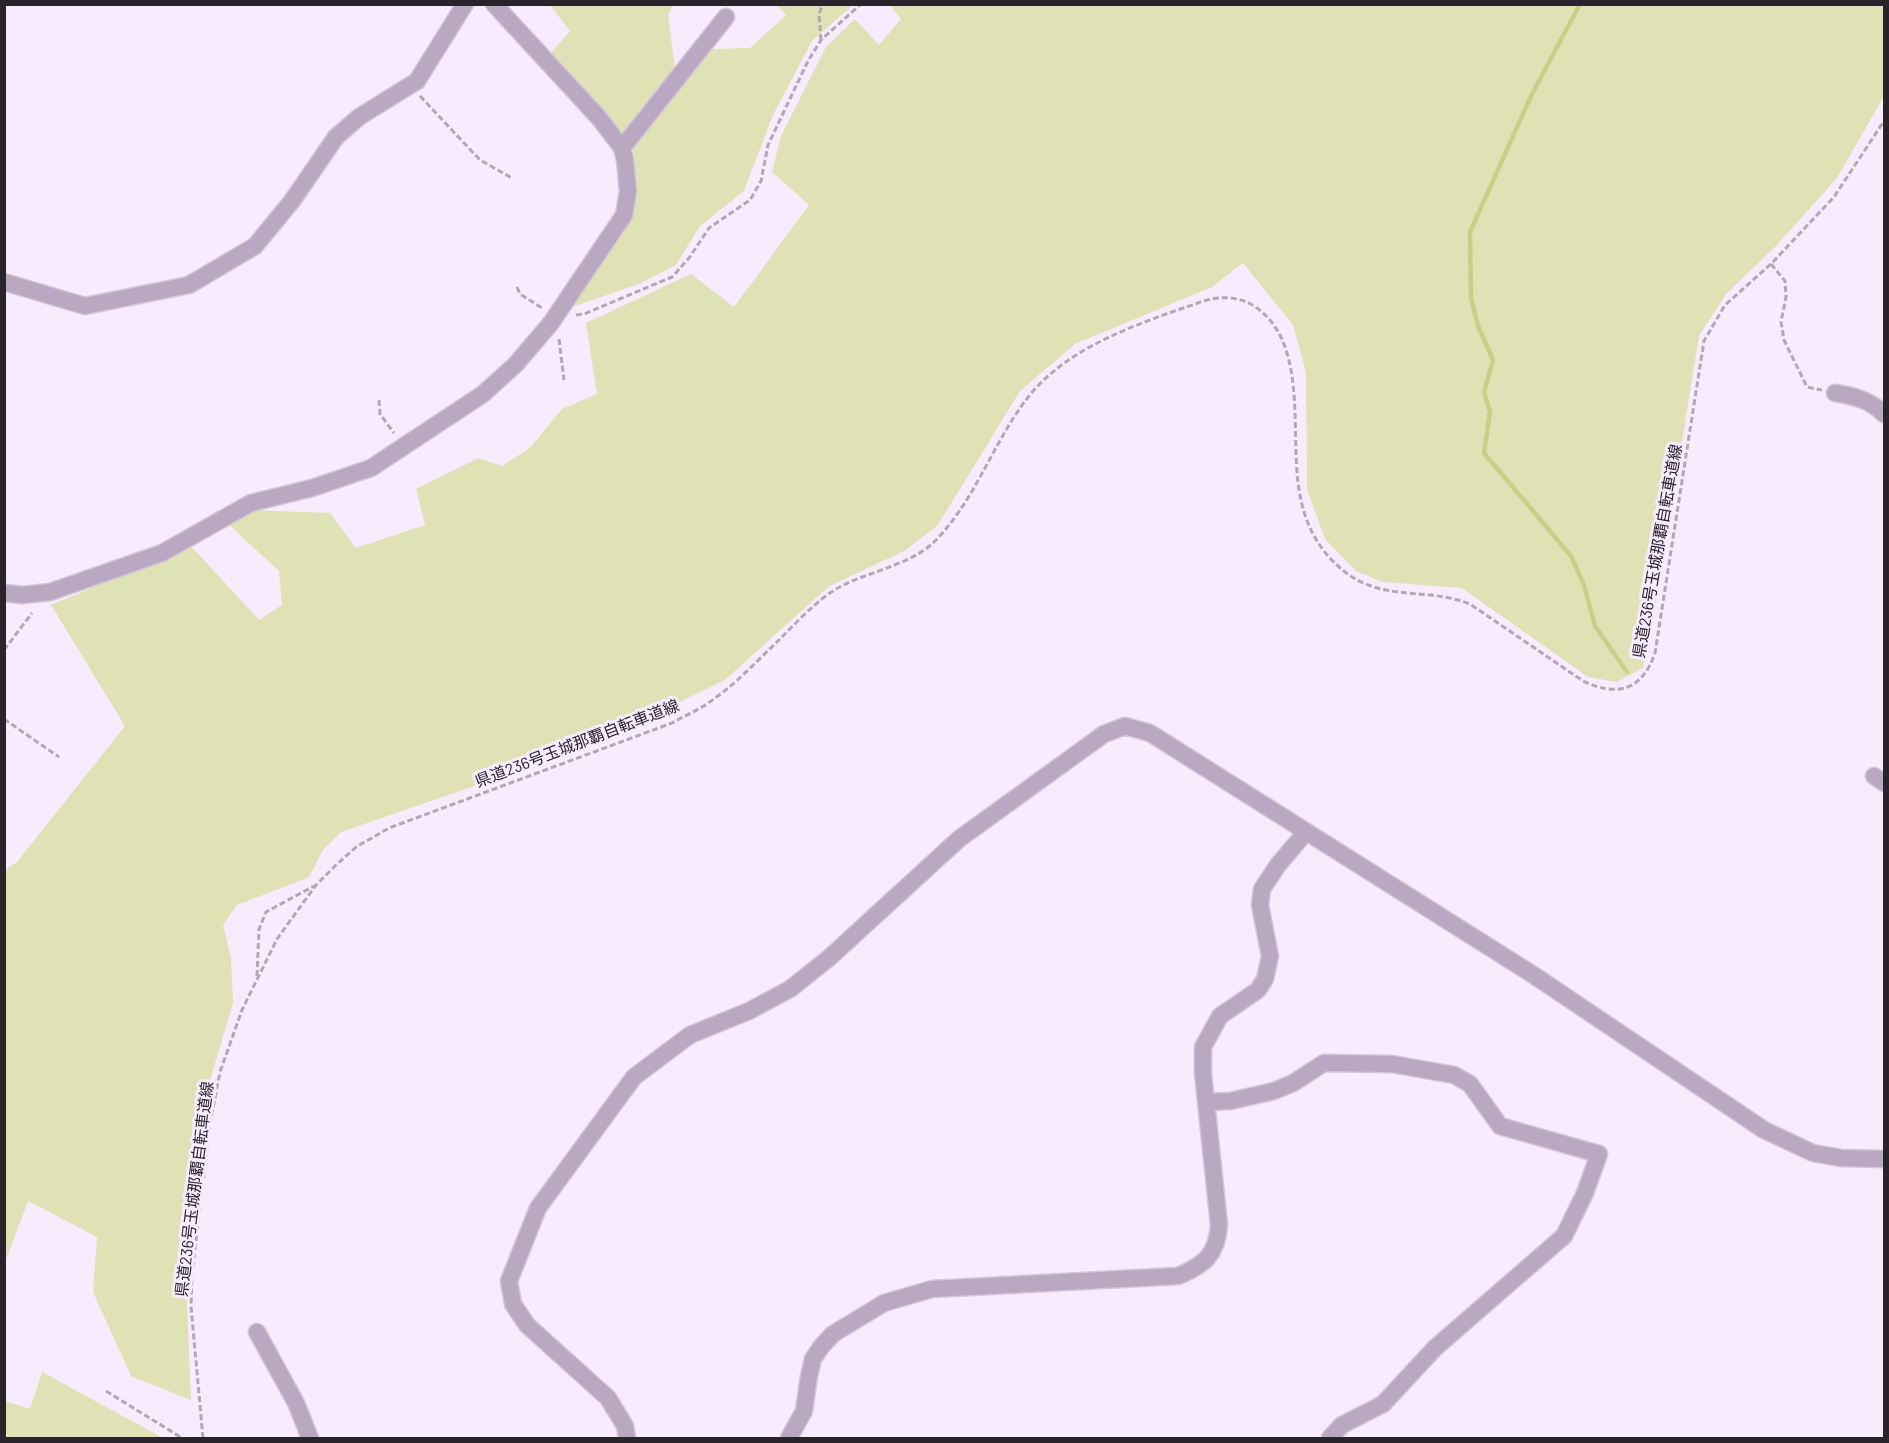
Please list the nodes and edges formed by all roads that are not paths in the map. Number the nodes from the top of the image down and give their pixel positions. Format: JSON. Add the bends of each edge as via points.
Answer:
{"nodes":[{"id":1,"x":465,"y":4,"type":"edge"},
{"id":2,"x":494,"y":4,"type":"edge"},
{"id":3,"x":726,"y":17,"type":"dead end"},
{"id":4,"x":622,"y":148,"type":"junction"},
{"id":5,"x":4,"y":282,"type":"edge"},
{"id":6,"x":1835,"y":393,"type":"road end"},
{"id":7,"x":1884,"y":414,"type":"edge"},
{"id":8,"x":4,"y":593,"type":"edge"},
{"id":9,"x":1306,"y":832,"type":"junction"},
{"id":10,"x":1207,"y":1102,"type":"junction"},
{"id":11,"x":1884,"y":1159,"type":"edge"},
{"id":12,"x":257,"y":1332,"type":"dead end"},
{"id":13,"x":310,"y":1438,"type":"edge"},
{"id":14,"x":627,"y":1438,"type":"edge"},
{"id":15,"x":789,"y":1438,"type":"edge"},
{"id":16,"x":1330,"y":1438,"type":"edge"}],
"edges":[{"from":1,"to":5,"type":"street","via":[[417,81],[359,117],[336,137],[255,246],[189,285],[85,306]]},
{"from":2,"to":4,"type":"street"},
{"from":3,"to":4,"type":"street"},
{"from":4,"to":8,"type":"street","via":[[628,191],[624,214],[556,316],[516,364],[483,394],[371,468],[251,503],[162,553],[50,592]]},
{"from":6,"to":7,"type":"street","via":[[1857,396],[1876,405]]},
{"from":9,"to":10,"type":"street","via":[[1262,889],[1260,904],[1270,956],[1265,979],[1258,990],[1220,1016],[1207,1036],[1203,1060]]},
{"from":9,"to":11,"type":"street","via":[[1535,976],[1772,1134],[1814,1153]]},
{"from":9,"to":14,"type":"street","via":[[1150,733],[1125,726],[1104,734],[959,839],[790,989],[690,1035],[634,1077],[538,1208],[509,1281],[513,1304],[527,1325],[608,1398],[625,1426]]},
{"from":10,"to":15,"type":"street","via":[[1219,1224],[1212,1254],[1198,1268],[1178,1276],[932,1289],[884,1304],[833,1334],[820,1347],[813,1359],[804,1411]]},
{"from":10,"to":16,"type":"street","via":[[1274,1091],[1324,1064],[1392,1064],[1454,1075],[1470,1084],[1500,1126],[1599,1154],[1564,1236],[1435,1348],[1383,1404],[1342,1425]]},
{"from":12,"to":13,"type":"street","via":[[296,1403]]}]}
